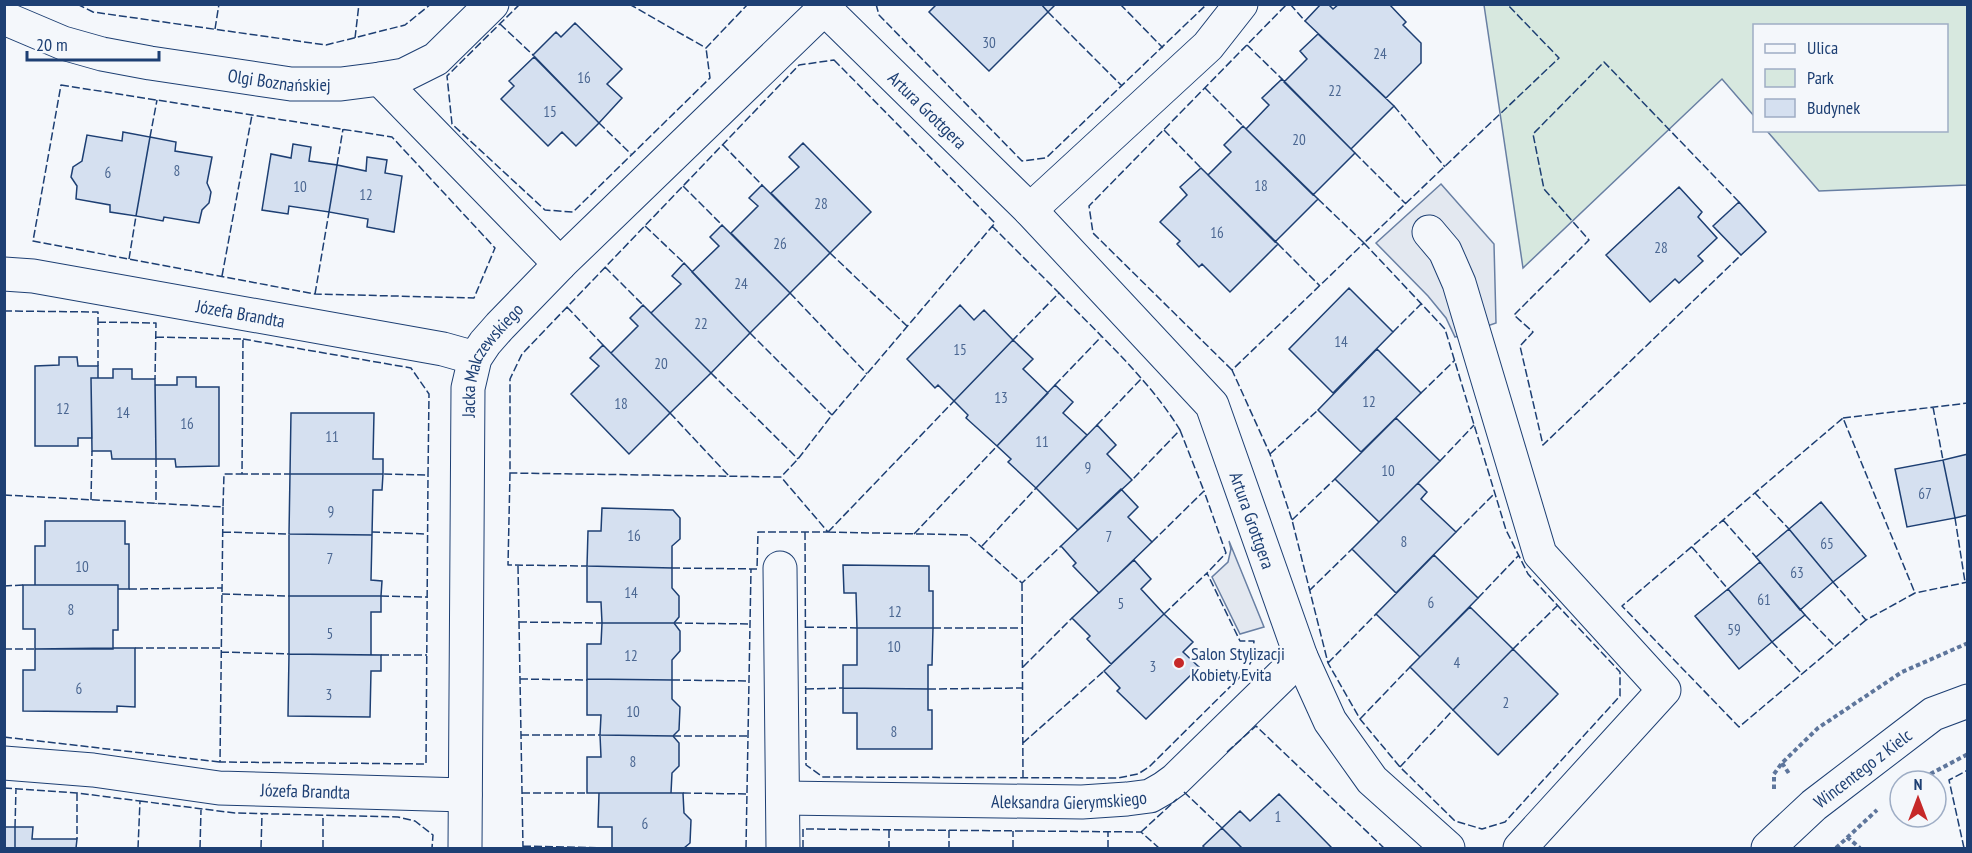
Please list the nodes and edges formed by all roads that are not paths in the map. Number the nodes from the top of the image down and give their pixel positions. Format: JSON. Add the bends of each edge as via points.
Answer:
{"nodes":[{"id":1,"x":492,"y":4,"type":"edge"},
{"id":2,"x":1241,"y":4,"type":"edge"},
{"id":3,"x":827,"y":7,"type":"edge"},
{"id":4,"x":4,"y":18,"type":"edge"},
{"id":5,"x":380,"y":79,"type":"junction"},
{"id":6,"x":1030,"y":210,"type":"junction"},
{"id":7,"x":1429,"y":232,"type":"dead end"},
{"id":8,"x":560,"y":264,"type":"junction"},
{"id":9,"x":4,"y":274,"type":"edge"},
{"id":10,"x":476,"y":358,"type":"junction"},
{"id":11,"x":780,"y":568,"type":"dead end"},
{"id":12,"x":1301,"y":657,"type":"junction"},
{"id":13,"x":1968,"y":701,"type":"edge"},
{"id":14,"x":4,"y":763,"type":"edge"},
{"id":15,"x":465,"y":795,"type":"junction"},
{"id":16,"x":783,"y":798,"type":"junction"},
{"id":17,"x":465,"y":849,"type":"edge"},
{"id":18,"x":783,"y":849,"type":"edge"},
{"id":19,"x":1448,"y":849,"type":"edge"},
{"id":20,"x":1520,"y":849,"type":"edge"},
{"id":21,"x":1768,"y":849,"type":"edge"}],
"edges":[{"from":1,"to":5,"type":"street","name":"Olgi Boznańskiej","via":[[436,59],[404,75]]},
{"from":2,"to":6,"type":"street","via":[[1208,46]]},
{"from":3,"to":6,"type":"street","name":"Artura Grottgera"},
{"from":3,"to":8,"type":"street","name":"Jacka Malczewskiego"},
{"from":4,"to":5,"type":"street","name":"Olgi Boznańskiej","via":[[63,43],[150,63],[291,84],[324,86]]},
{"from":5,"to":8,"type":"street"},
{"from":6,"to":12,"type":"street","name":"Artura Grottgera","via":[[1212,405]]},
{"from":7,"to":20,"type":"street","via":[[1445,251],[1459,283],[1539,555],[1664,690]]},
{"from":8,"to":10,"type":"street","name":"Jacka Malczewskiego","via":[[500,326]]},
{"from":9,"to":10,"type":"street","name":"Józefa Brandta","via":[[33,276]]},
{"from":10,"to":15,"type":"street","name":"Jacka Malczewskiego","via":[[468,388]]},
{"from":11,"to":16,"type":"street"},
{"from":12,"to":16,"type":"street","name":"Aleksandra Gierymskiego","via":[[1175,780],[1150,796],[1082,802]]},
{"from":12,"to":19,"type":"street","name":"Artura Grottgera","via":[[1330,722],[1352,754],[1372,780]]},
{"from":13,"to":21,"type":"street","name":"Wincentego z Kielc","via":[[1933,714],[1820,799]]},
{"from":14,"to":15,"type":"street","name":"Józefa Brandta","via":[[93,770],[219,788]]},
{"from":15,"to":17,"type":"street","name":"Jacka Malczewskiego"},
{"from":16,"to":18,"type":"street"}]}
